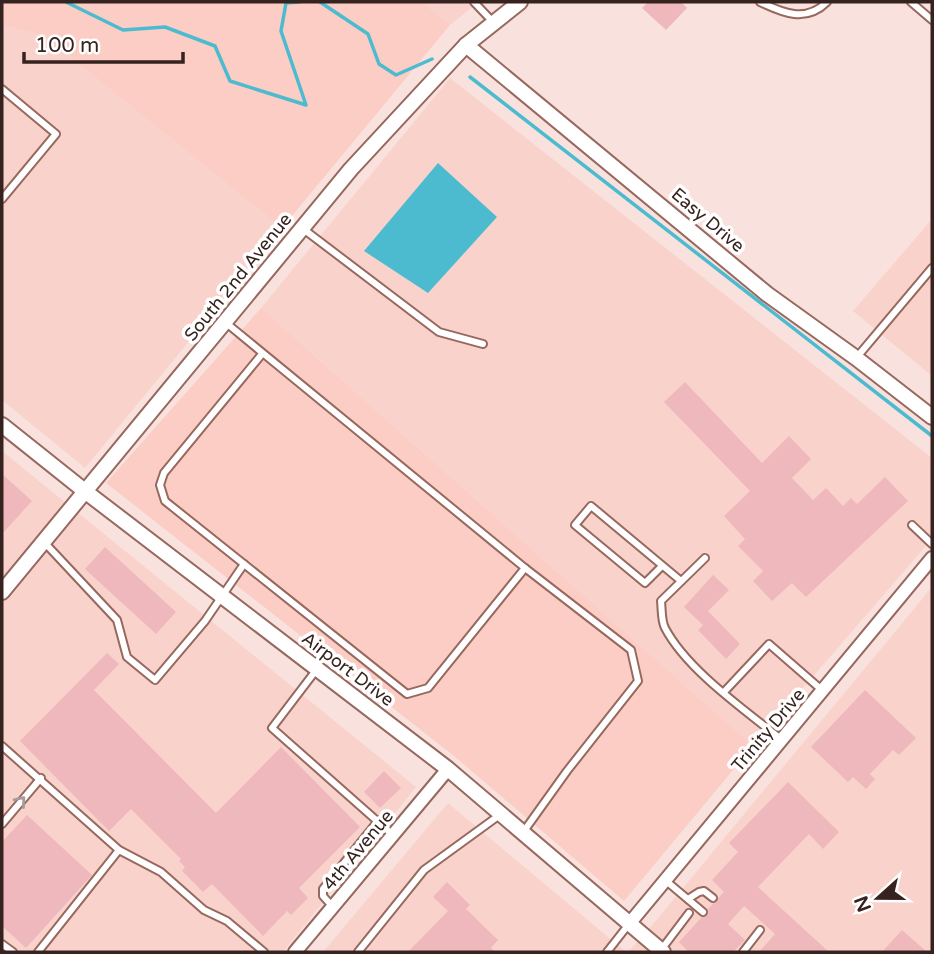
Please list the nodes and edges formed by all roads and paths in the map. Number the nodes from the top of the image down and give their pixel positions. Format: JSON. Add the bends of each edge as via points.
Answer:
{"nodes":[{"id":1,"x":474,"y":2,"type":"edge"},
{"id":2,"x":520,"y":2,"type":"edge"},
{"id":3,"x":760,"y":2,"type":"edge"},
{"id":4,"x":827,"y":2,"type":"edge"},
{"id":5,"x":911,"y":2,"type":"edge"},
{"id":6,"x":932,"y":19,"type":"edge"},
{"id":7,"x":493,"y":23,"type":"junction"},
{"id":8,"x":466,"y":45,"type":"junction"},
{"id":9,"x":2,"y":89,"type":"edge"},
{"id":10,"x":2,"y":199,"type":"edge"},
{"id":11,"x":302,"y":228,"type":"junction"},
{"id":12,"x":932,"y":268,"type":"edge"},
{"id":13,"x":225,"y":322,"type":"junction"},
{"id":14,"x":483,"y":344,"type":"dead end"},
{"id":15,"x":262,"y":354,"type":"junction"},
{"id":16,"x":856,"y":358,"type":"junction"},
{"id":17,"x":932,"y":417,"type":"edge"},
{"id":18,"x":2,"y":425,"type":"edge"},
{"id":19,"x":86,"y":492,"type":"junction"},
{"id":20,"x":912,"y":525,"type":"dead end"},
{"id":21,"x":44,"y":542,"type":"junction"},
{"id":22,"x":932,"y":544,"type":"edge"},
{"id":23,"x":705,"y":558,"type":"dead end"},
{"id":24,"x":932,"y":558,"type":"edge"},
{"id":25,"x":244,"y":564,"type":"junction"},
{"id":26,"x":662,"y":566,"type":"junction"},
{"id":27,"x":525,"y":568,"type":"junction"},
{"id":28,"x":681,"y":582,"type":"junction"},
{"id":29,"x":2,"y":592,"type":"edge"},
{"id":30,"x":222,"y":597,"type":"junction"},
{"id":31,"x":317,"y":669,"type":"junction"},
{"id":32,"x":822,"y":691,"type":"junction"},
{"id":33,"x":724,"y":692,"type":"junction"},
{"id":34,"x":782,"y":740,"type":"junction"},
{"id":35,"x":2,"y":746,"type":"edge"},
{"id":36,"x":448,"y":769,"type":"junction"},
{"id":37,"x":41,"y":778,"type":"junction"},
{"id":38,"x":501,"y":814,"type":"junction"},
{"id":39,"x":378,"y":821,"type":"junction"},
{"id":40,"x":2,"y":824,"type":"edge"},
{"id":41,"x":523,"y":833,"type":"junction"},
{"id":42,"x":393,"y":835,"type":"junction"},
{"id":43,"x":119,"y":850,"type":"junction"},
{"id":44,"x":665,"y":880,"type":"junction"},
{"id":45,"x":713,"y":898,"type":"dead end"},
{"id":46,"x":688,"y":899,"type":"junction"},
{"id":47,"x":333,"y":908,"type":"junction"},
{"id":48,"x":703,"y":912,"type":"dead end"},
{"id":49,"x":689,"y":913,"type":"dead end"},
{"id":50,"x":629,"y":924,"type":"junction"},
{"id":51,"x":760,"y":930,"type":"dead end"},
{"id":52,"x":2,"y":944,"type":"edge"},
{"id":53,"x":662,"y":951,"type":"edge"},
{"id":54,"x":13,"y":952,"type":"edge"},
{"id":55,"x":38,"y":952,"type":"edge"},
{"id":56,"x":264,"y":952,"type":"edge"},
{"id":57,"x":295,"y":952,"type":"edge"},
{"id":58,"x":358,"y":952,"type":"edge"},
{"id":59,"x":607,"y":952,"type":"edge"},
{"id":60,"x":743,"y":952,"type":"edge"}],
"edges":[{"from":1,"to":7,"type":"lane"},
{"from":2,"to":7,"type":"street","name":"South 2nd Avenue"},
{"from":3,"to":4,"type":"lane","via":[[783,14],[804,16]]},
{"from":5,"to":6,"type":"lane"},
{"from":7,"to":8,"type":"street","name":"South 2nd Avenue"},
{"from":8,"to":11,"type":"street","name":"South 2nd Avenue"},
{"from":8,"to":16,"type":"street","name":"Easy Drive","via":[[767,294]]},
{"from":9,"to":10,"type":"lane","via":[[56,134]]},
{"from":11,"to":13,"type":"street","name":"South 2nd Avenue"},
{"from":11,"to":14,"type":"lane","via":[[439,332]]},
{"from":12,"to":16,"type":"lane"},
{"from":13,"to":15,"type":"lane"},
{"from":13,"to":19,"type":"street","name":"South 2nd Avenue"},
{"from":15,"to":25,"type":"lane","via":[[164,473],[160,485],[165,501]]},
{"from":15,"to":27,"type":"lane"},
{"from":16,"to":17,"type":"street","name":"Easy Drive"},
{"from":18,"to":19,"type":"street","name":"Airport Drive"},
{"from":19,"to":21,"type":"street","name":"South 2nd Avenue"},
{"from":19,"to":30,"type":"street","name":"Airport Drive"},
{"from":20,"to":22,"type":"lane"},
{"from":21,"to":29,"type":"street","name":"South 2nd Avenue"},
{"from":21,"to":30,"type":"lane","via":[[117,620],[127,657],[155,680]]},
{"from":23,"to":28,"type":"lane"},
{"from":24,"to":32,"type":"street","name":"Trinity Drive"},
{"from":25,"to":27,"type":"lane","via":[[407,694],[428,688]]},
{"from":25,"to":30,"type":"lane"},
{"from":26,"to":26,"type":"lane","via":[[591,506],[575,525],[645,583]]},
{"from":26,"to":28,"type":"lane"},
{"from":27,"to":41,"type":"lane","via":[[631,650],[638,681]]},
{"from":28,"to":33,"type":"lane","via":[[661,601],[664,626],[691,662]]},
{"from":30,"to":31,"type":"street","name":"Airport Drive"},
{"from":31,"to":36,"type":"street","name":"Airport Drive"},
{"from":31,"to":39,"type":"lane","via":[[272,728]]},
{"from":32,"to":33,"type":"lane","via":[[769,644]]},
{"from":32,"to":34,"type":"street","name":"Trinity Drive"},
{"from":33,"to":34,"type":"lane"},
{"from":34,"to":44,"type":"street","name":"Trinity Drive"},
{"from":35,"to":37,"type":"lane"},
{"from":36,"to":38,"type":"street","name":"Airport Drive"},
{"from":36,"to":42,"type":"street","name":"4th Avenue"},
{"from":40,"to":37,"type":"lane","one_way":true},
{"from":37,"to":43,"type":"lane"},
{"from":38,"to":41,"type":"street","name":"Airport Drive"},
{"from":38,"to":58,"type":"lane","via":[[424,870]]},
{"from":39,"to":42,"type":"lane"},
{"from":39,"to":47,"type":"lane","via":[[323,889]]},
{"from":41,"to":50,"type":"street","name":"Airport Drive"},
{"from":42,"to":47,"type":"street","name":"4th Avenue"},
{"from":43,"to":55,"type":"lane"},
{"from":43,"to":56,"type":"lane","via":[[161,872],[204,910],[227,921]]},
{"from":44,"to":46,"type":"lane"},
{"from":44,"to":50,"type":"street","name":"Trinity Drive"},
{"from":45,"to":46,"type":"lane","via":[[704,891]]},
{"from":46,"to":48,"type":"lane"},
{"from":47,"to":57,"type":"street","name":"4th Avenue"},
{"from":49,"to":53,"type":"lane"},
{"from":50,"to":53,"type":"street","name":"Airport Drive"},
{"from":50,"to":59,"type":"lane"},
{"from":51,"to":60,"type":"lane"},
{"from":52,"to":54,"type":"lane"}]}
